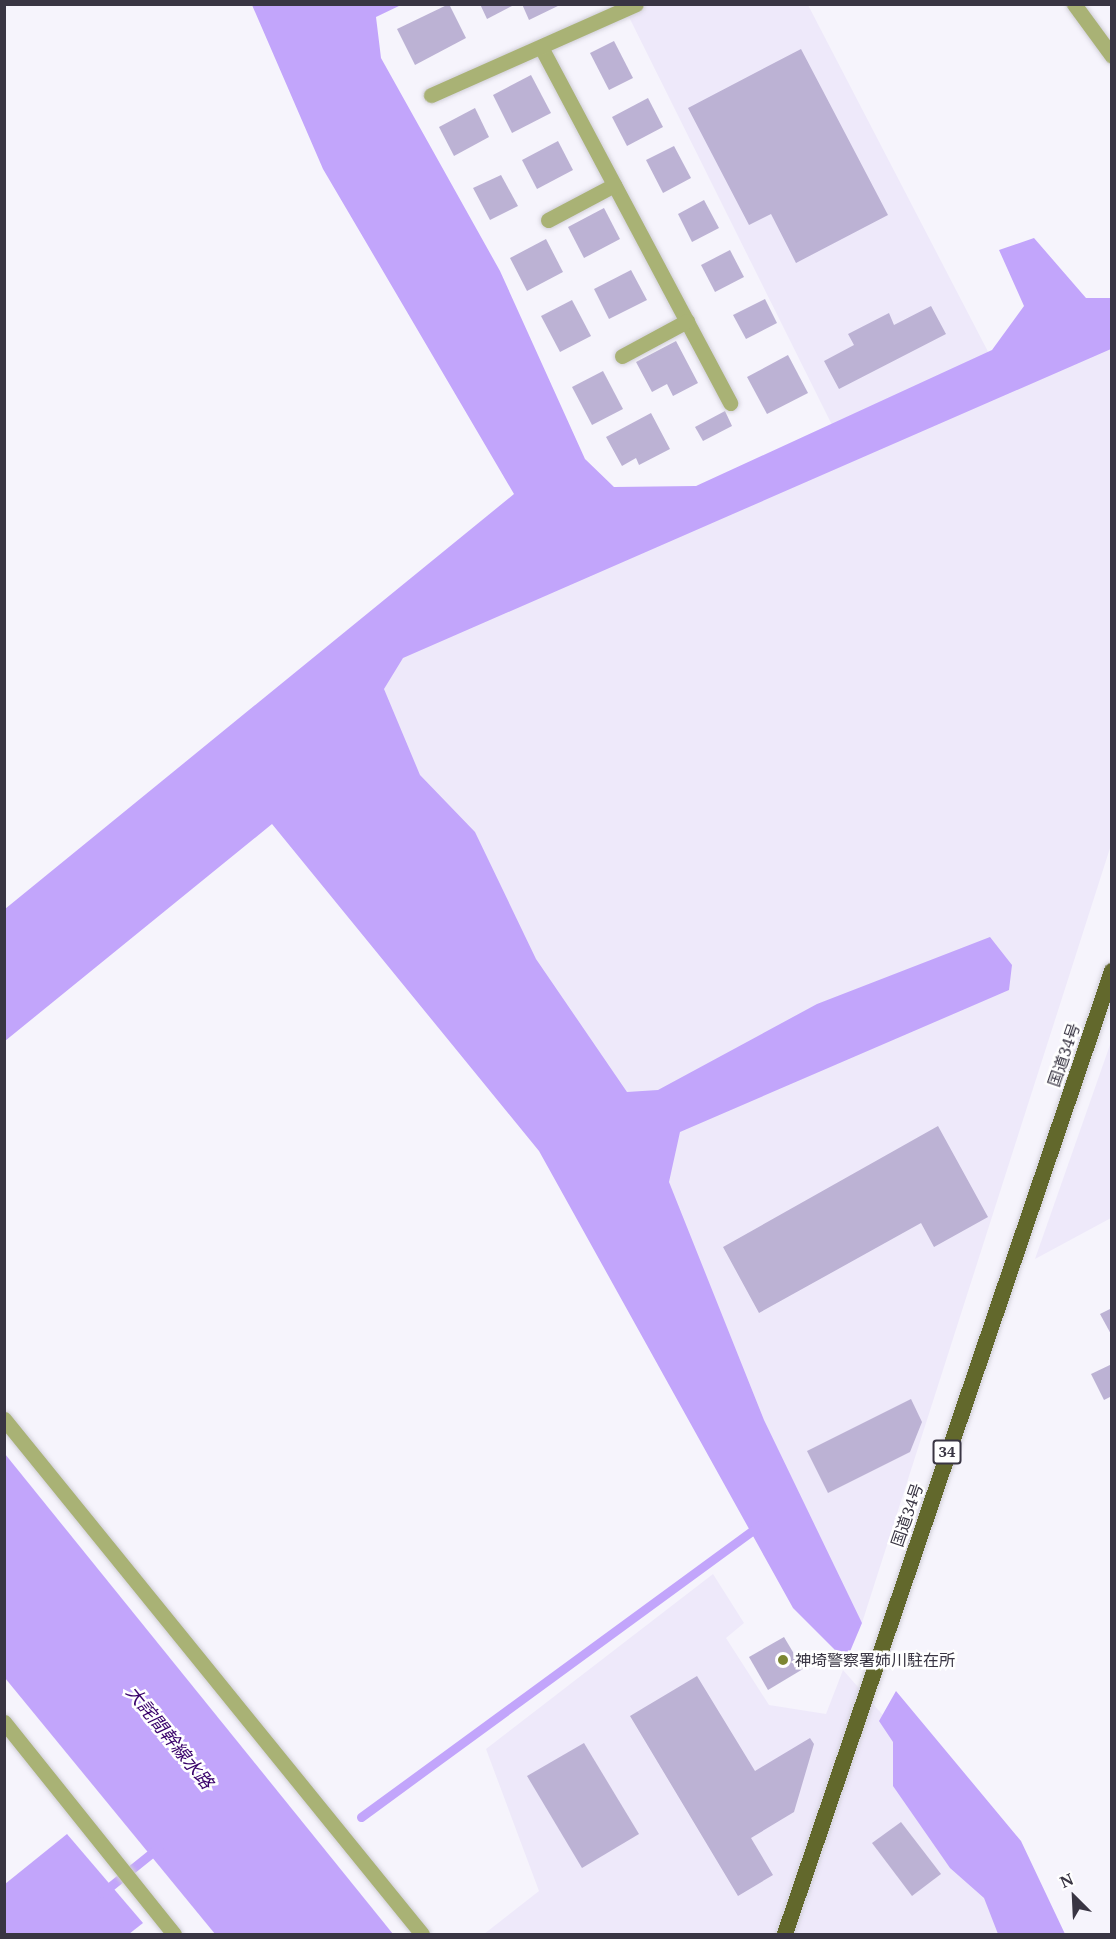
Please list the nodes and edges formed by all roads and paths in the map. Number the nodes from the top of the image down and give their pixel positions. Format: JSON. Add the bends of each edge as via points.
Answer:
{"nodes":[{"id":1,"x":636,"y":4,"type":"edge"},
{"id":2,"x":1074,"y":4,"type":"edge"},
{"id":3,"x":542,"y":49,"type":"junction"},
{"id":4,"x":1112,"y":56,"type":"edge"},
{"id":5,"x":431,"y":95,"type":"dead end"},
{"id":6,"x":614,"y":185,"type":"junction"},
{"id":7,"x":548,"y":220,"type":"dead end"},
{"id":8,"x":687,"y":321,"type":"junction"},
{"id":9,"x":622,"y":356,"type":"dead end"},
{"id":10,"x":730,"y":403,"type":"dead end"},
{"id":11,"x":1112,"y":971,"type":"edge"},
{"id":12,"x":4,"y":1419,"type":"edge"},
{"id":13,"x":4,"y":1722,"type":"edge"},
{"id":14,"x":171,"y":1934,"type":"edge"},
{"id":15,"x":422,"y":1935,"type":"edge"},
{"id":16,"x":785,"y":1935,"type":"edge"}],
"edges":[{"from":1,"to":3,"type":"street"},
{"from":2,"to":4,"type":"street"},
{"from":3,"to":5,"type":"street"},
{"from":3,"to":6,"type":"street"},
{"from":6,"to":7,"type":"street"},
{"from":6,"to":8,"type":"street"},
{"from":8,"to":9,"type":"street"},
{"from":8,"to":10,"type":"street"},
{"from":11,"to":16,"type":"highway","name":"国道34号","number":"34"},
{"from":12,"to":15,"type":"street"},
{"from":13,"to":14,"type":"street"}]}
